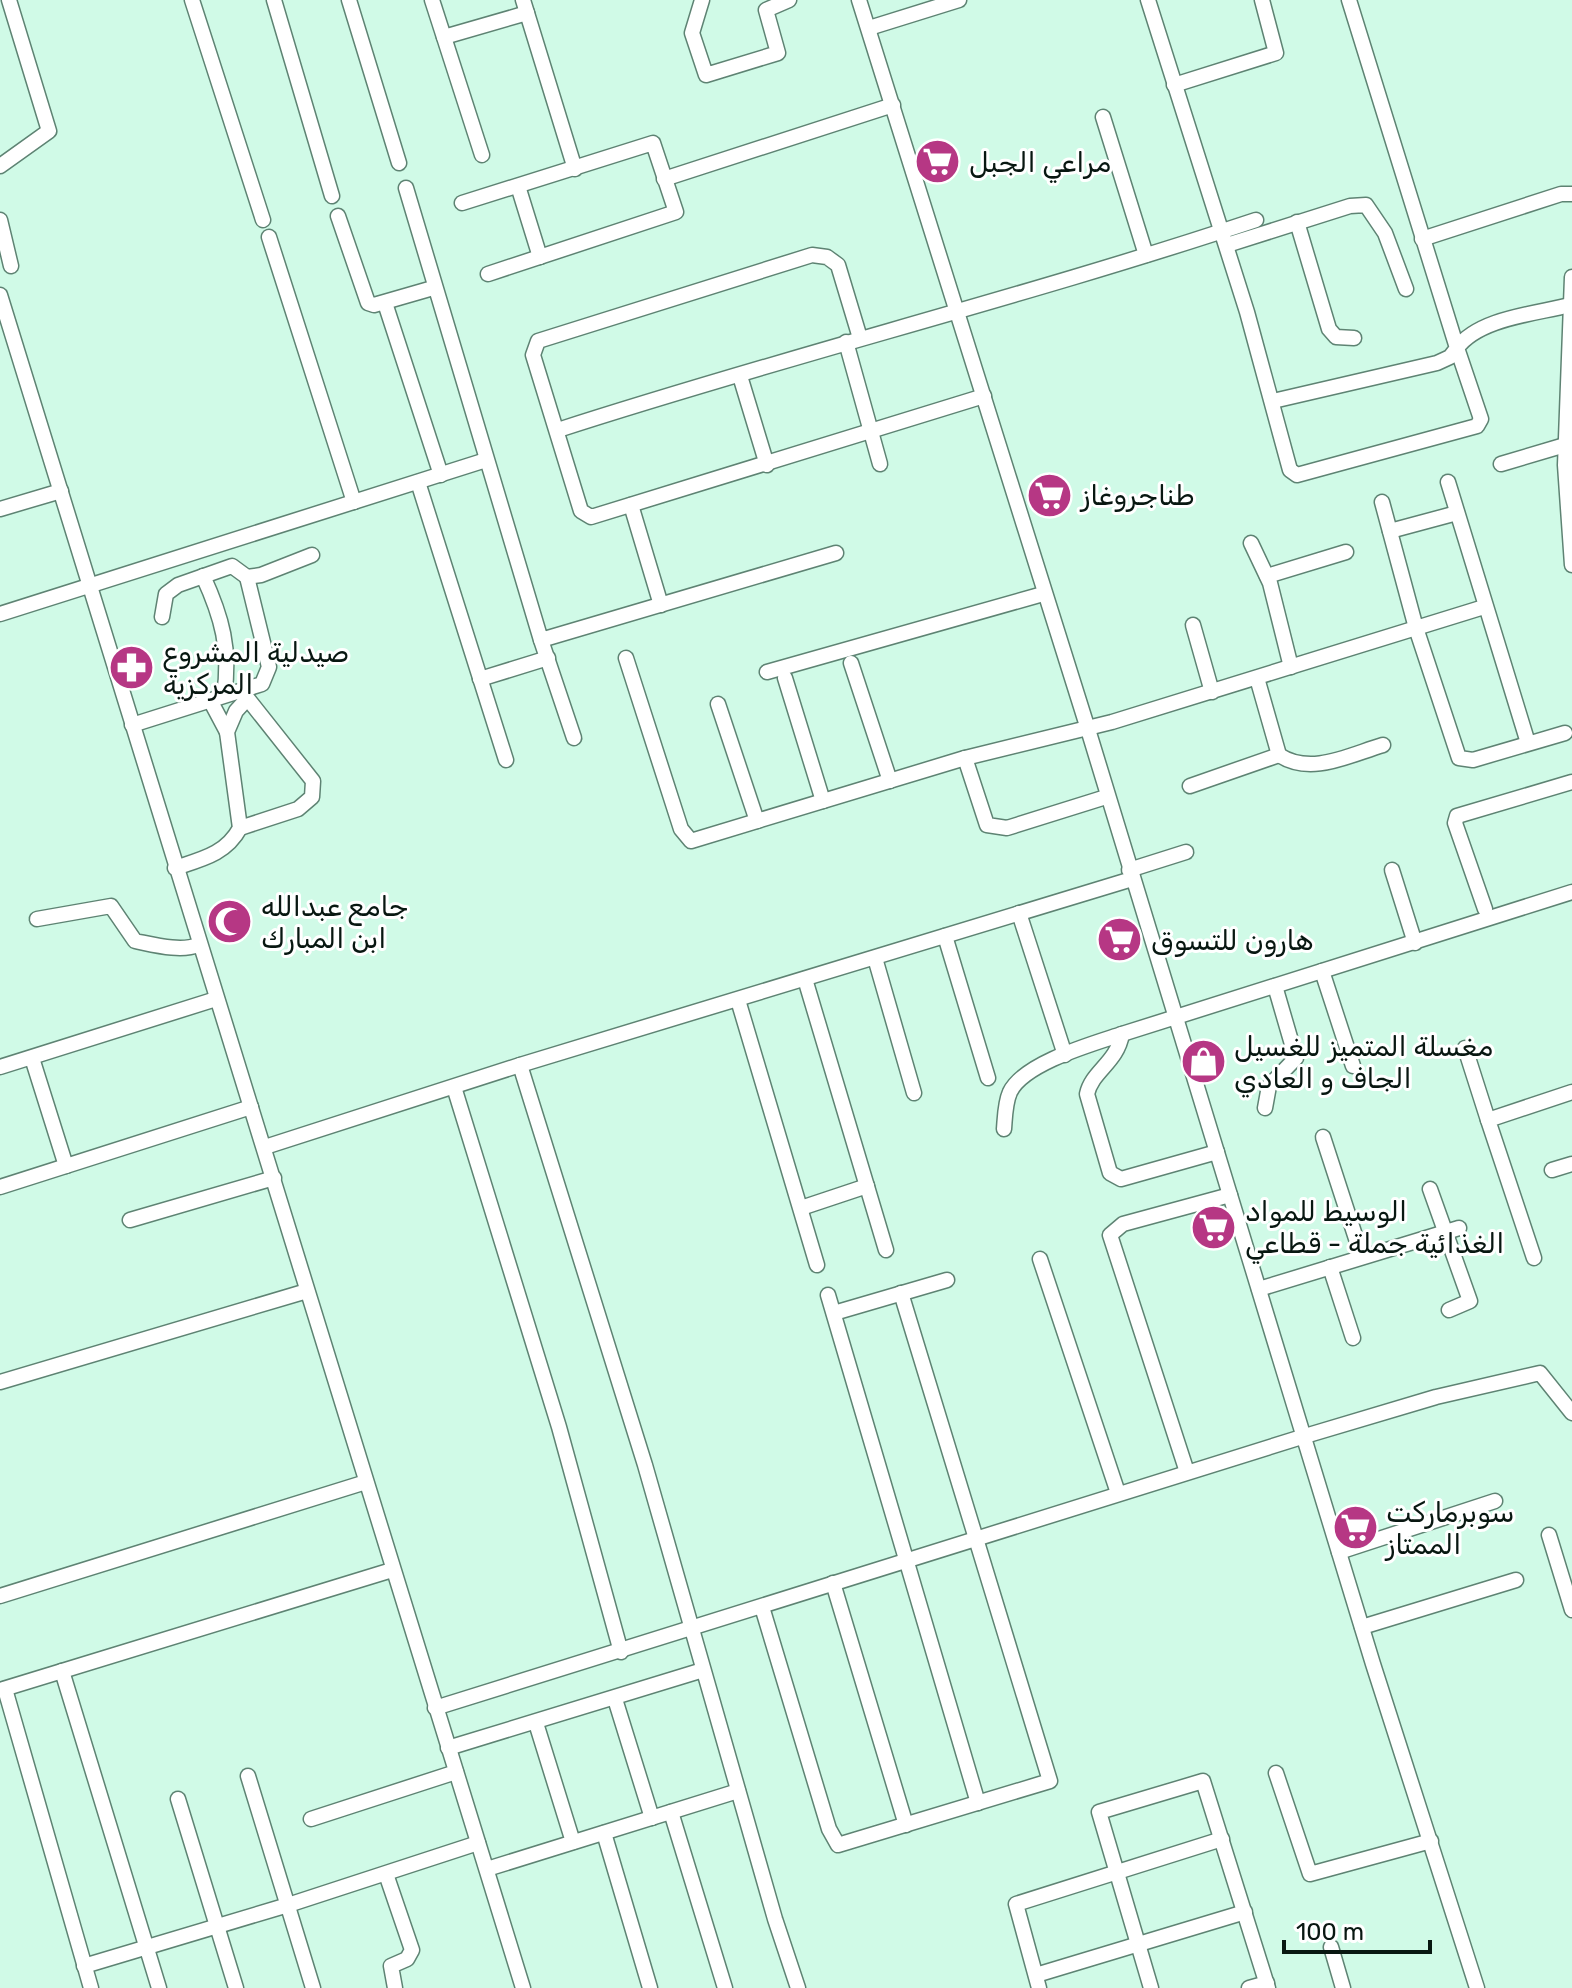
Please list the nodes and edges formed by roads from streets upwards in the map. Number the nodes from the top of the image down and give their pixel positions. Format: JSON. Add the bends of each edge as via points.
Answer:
{"nodes":[{"id":1,"x":9,"y":0,"type":"edge"},
{"id":2,"x":192,"y":0,"type":"edge"},
{"id":3,"x":274,"y":0,"type":"edge"},
{"id":4,"x":349,"y":0,"type":"edge"},
{"id":5,"x":432,"y":0,"type":"edge"},
{"id":6,"x":702,"y":0,"type":"edge"},
{"id":7,"x":789,"y":0,"type":"edge"},
{"id":8,"x":859,"y":0,"type":"edge"},
{"id":9,"x":959,"y":0,"type":"edge"},
{"id":10,"x":1148,"y":0,"type":"edge"},
{"id":11,"x":1262,"y":0,"type":"edge"},
{"id":12,"x":1349,"y":0,"type":"edge"},
{"id":13,"x":525,"y":7,"type":"edge"},
{"id":14,"x":869,"y":28,"type":"junction"},
{"id":15,"x":444,"y":37,"type":"junction"},
{"id":16,"x":1174,"y":85,"type":"junction"},
{"id":17,"x":893,"y":105,"type":"junction"},
{"id":18,"x":1103,"y":117,"type":"dead end"},
{"id":19,"x":482,"y":155,"type":"dead end"},
{"id":20,"x":399,"y":163,"type":"dead end"},
{"id":21,"x":0,"y":166,"type":"edge"},
{"id":22,"x":575,"y":169,"type":"junction"},
{"id":23,"x":664,"y":179,"type":"junction"},
{"id":24,"x":518,"y":186,"type":"junction"},
{"id":25,"x":406,"y":188,"type":"dead end"},
{"id":26,"x":1572,"y":194,"type":"edge"},
{"id":27,"x":332,"y":196,"type":"dead end"},
{"id":28,"x":462,"y":203,"type":"dead end"},
{"id":29,"x":338,"y":216,"type":"dead end"},
{"id":30,"x":0,"y":220,"type":"edge"},
{"id":31,"x":263,"y":220,"type":"dead end"},
{"id":32,"x":1256,"y":220,"type":"dead end"},
{"id":33,"x":1297,"y":222,"type":"junction"},
{"id":34,"x":269,"y":237,"type":"dead end"},
{"id":35,"x":1225,"y":238,"type":"junction"},
{"id":36,"x":1422,"y":239,"type":"junction"},
{"id":37,"x":1146,"y":255,"type":"junction"},
{"id":38,"x":540,"y":257,"type":"junction"},
{"id":39,"x":11,"y":266,"type":"dead end"},
{"id":40,"x":488,"y":274,"type":"dead end"},
{"id":41,"x":1572,"y":279,"type":"edge"},
{"id":42,"x":433,"y":288,"type":"junction"},
{"id":43,"x":1406,"y":289,"type":"dead end"},
{"id":44,"x":385,"y":303,"type":"junction"},
{"id":45,"x":1,"y":304,"type":"edge"},
{"id":46,"x":1570,"y":305,"type":"junction"},
{"id":47,"x":959,"y":313,"type":"junction"},
{"id":48,"x":1354,"y":338,"type":"dead end"},
{"id":49,"x":853,"y":340,"type":"junction"},
{"id":50,"x":1457,"y":348,"type":"junction"},
{"id":51,"x":740,"y":376,"type":"junction"},
{"id":52,"x":984,"y":396,"type":"junction"},
{"id":53,"x":1273,"y":401,"type":"junction"},
{"id":54,"x":558,"y":430,"type":"junction"},
{"id":55,"x":872,"y":431,"type":"junction"},
{"id":56,"x":1565,"y":445,"type":"junction"},
{"id":57,"x":486,"y":460,"type":"junction"},
{"id":58,"x":880,"y":464,"type":"dead end"},
{"id":59,"x":1501,"y":464,"type":"dead end"},
{"id":60,"x":1568,"y":464,"type":"edge"},
{"id":61,"x":767,"y":465,"type":"junction"},
{"id":62,"x":441,"y":475,"type":"junction"},
{"id":63,"x":418,"y":482,"type":"junction"},
{"id":64,"x":1448,"y":482,"type":"dead end"},
{"id":65,"x":61,"y":491,"type":"junction"},
{"id":66,"x":354,"y":502,"type":"junction"},
{"id":67,"x":1382,"y":502,"type":"dead end"},
{"id":68,"x":631,"y":505,"type":"junction"},
{"id":69,"x":0,"y":509,"type":"edge"},
{"id":70,"x":1457,"y":513,"type":"junction"},
{"id":71,"x":1390,"y":531,"type":"junction"},
{"id":72,"x":1251,"y":543,"type":"dead end"},
{"id":73,"x":1346,"y":552,"type":"dead end"},
{"id":74,"x":836,"y":553,"type":"dead end"},
{"id":75,"x":312,"y":555,"type":"dead end"},
{"id":76,"x":1572,"y":565,"type":"edge"},
{"id":77,"x":203,"y":576,"type":"junction"},
{"id":78,"x":1267,"y":576,"type":"junction"},
{"id":79,"x":247,"y":577,"type":"junction"},
{"id":80,"x":91,"y":587,"type":"junction"},
{"id":81,"x":1043,"y":594,"type":"junction"},
{"id":82,"x":661,"y":605,"type":"junction"},
{"id":83,"x":1484,"y":607,"type":"junction"},
{"id":84,"x":0,"y":614,"type":"edge"},
{"id":85,"x":162,"y":617,"type":"dead end"},
{"id":86,"x":1193,"y":625,"type":"dead end"},
{"id":87,"x":1416,"y":628,"type":"junction"},
{"id":88,"x":541,"y":640,"type":"junction"},
{"id":89,"x":548,"y":658,"type":"junction"},
{"id":90,"x":626,"y":658,"type":"dead end"},
{"id":91,"x":851,"y":663,"type":"dead end"},
{"id":92,"x":1291,"y":667,"type":"junction"},
{"id":93,"x":229,"y":668,"type":"junction"},
{"id":94,"x":767,"y":672,"type":"dead end"},
{"id":95,"x":785,"y":678,"type":"dead end"},
{"id":96,"x":1257,"y":678,"type":"junction"},
{"id":97,"x":480,"y":679,"type":"junction"},
{"id":98,"x":245,"y":692,"type":"junction"},
{"id":99,"x":1212,"y":692,"type":"junction"},
{"id":100,"x":217,"y":698,"type":"junction"},
{"id":101,"x":718,"y":704,"type":"dead end"},
{"id":102,"x":132,"y":725,"type":"junction"},
{"id":103,"x":1087,"y":726,"type":"junction"},
{"id":104,"x":227,"y":732,"type":"junction"},
{"id":105,"x":1565,"y":733,"type":"dead end"},
{"id":106,"x":574,"y":738,"type":"dead end"},
{"id":107,"x":1528,"y":743,"type":"junction"},
{"id":108,"x":1383,"y":745,"type":"dead end"},
{"id":109,"x":1279,"y":755,"type":"junction"},
{"id":110,"x":965,"y":758,"type":"junction"},
{"id":111,"x":506,"y":760,"type":"dead end"},
{"id":112,"x":890,"y":781,"type":"junction"},
{"id":113,"x":1572,"y":782,"type":"edge"},
{"id":114,"x":1190,"y":786,"type":"dead end"},
{"id":115,"x":1106,"y":797,"type":"junction"},
{"id":116,"x":823,"y":801,"type":"junction"},
{"id":117,"x":757,"y":821,"type":"junction"},
{"id":118,"x":240,"y":828,"type":"junction"},
{"id":119,"x":1186,"y":852,"type":"dead end"},
{"id":120,"x":175,"y":868,"type":"junction"},
{"id":121,"x":1392,"y":870,"type":"dead end"},
{"id":122,"x":1130,"y":874,"type":"junction"},
{"id":123,"x":1572,"y":892,"type":"edge"},
{"id":124,"x":1485,"y":909,"type":"dead end"},
{"id":125,"x":1019,"y":913,"type":"junction"},
{"id":126,"x":37,"y":919,"type":"dead end"},
{"id":127,"x":945,"y":936,"type":"junction"},
{"id":128,"x":1415,"y":943,"type":"junction"},
{"id":129,"x":198,"y":945,"type":"junction"},
{"id":130,"x":875,"y":958,"type":"junction"},
{"id":131,"x":1322,"y":971,"type":"junction"},
{"id":132,"x":805,"y":979,"type":"junction"},
{"id":133,"x":1275,"y":986,"type":"junction"},
{"id":134,"x":216,"y":999,"type":"junction"},
{"id":135,"x":738,"y":1000,"type":"junction"},
{"id":136,"x":1175,"y":1017,"type":"junction"},
{"id":137,"x":1122,"y":1034,"type":"junction"},
{"id":138,"x":1465,"y":1048,"type":"dead end"},
{"id":139,"x":1065,"y":1055,"type":"junction"},
{"id":140,"x":32,"y":1058,"type":"junction"},
{"id":141,"x":520,"y":1065,"type":"junction"},
{"id":142,"x":1353,"y":1066,"type":"dead end"},
{"id":143,"x":0,"y":1067,"type":"edge"},
{"id":144,"x":988,"y":1078,"type":"dead end"},
{"id":145,"x":454,"y":1087,"type":"junction"},
{"id":146,"x":1572,"y":1092,"type":"edge"},
{"id":147,"x":914,"y":1093,"type":"dead end"},
{"id":148,"x":251,"y":1107,"type":"junction"},
{"id":149,"x":1265,"y":1108,"type":"dead end"},
{"id":150,"x":1488,"y":1120,"type":"junction"},
{"id":151,"x":1004,"y":1129,"type":"dead end"},
{"id":152,"x":1323,"y":1137,"type":"dead end"},
{"id":153,"x":265,"y":1147,"type":"junction"},
{"id":154,"x":1217,"y":1152,"type":"junction"},
{"id":155,"x":1572,"y":1164,"type":"edge"},
{"id":156,"x":66,"y":1166,"type":"junction"},
{"id":157,"x":1552,"y":1170,"type":"dead end"},
{"id":158,"x":274,"y":1178,"type":"junction"},
{"id":159,"x":867,"y":1186,"type":"junction"},
{"id":160,"x":0,"y":1187,"type":"edge"},
{"id":161,"x":1430,"y":1189,"type":"dead end"},
{"id":162,"x":1230,"y":1195,"type":"junction"},
{"id":163,"x":801,"y":1208,"type":"junction"},
{"id":164,"x":130,"y":1220,"type":"dead end"},
{"id":165,"x":1452,"y":1230,"type":"junction"},
{"id":166,"x":886,"y":1250,"type":"dead end"},
{"id":167,"x":1362,"y":1257,"type":"junction"},
{"id":168,"x":1534,"y":1258,"type":"dead end"},
{"id":169,"x":1040,"y":1259,"type":"dead end"},
{"id":170,"x":817,"y":1265,"type":"dead end"},
{"id":171,"x":1330,"y":1267,"type":"junction"},
{"id":172,"x":947,"y":1280,"type":"dead end"},
{"id":173,"x":1259,"y":1289,"type":"junction"},
{"id":174,"x":307,"y":1291,"type":"junction"},
{"id":175,"x":901,"y":1293,"type":"junction"},
{"id":176,"x":828,"y":1295,"type":"dead end"},
{"id":177,"x":1449,"y":1310,"type":"dead end"},
{"id":178,"x":834,"y":1313,"type":"junction"},
{"id":179,"x":1353,"y":1338,"type":"dead end"},
{"id":180,"x":0,"y":1382,"type":"edge"},
{"id":181,"x":1572,"y":1413,"type":"edge"},
{"id":182,"x":1305,"y":1436,"type":"junction"},
{"id":183,"x":1187,"y":1472,"type":"junction"},
{"id":184,"x":366,"y":1482,"type":"junction"},
{"id":185,"x":1118,"y":1493,"type":"junction"},
{"id":186,"x":1495,"y":1501,"type":"dead end"},
{"id":187,"x":1549,"y":1535,"type":"dead end"},
{"id":188,"x":978,"y":1536,"type":"junction"},
{"id":189,"x":1339,"y":1552,"type":"junction"},
{"id":190,"x":906,"y":1559,"type":"junction"},
{"id":191,"x":392,"y":1570,"type":"junction"},
{"id":192,"x":1516,"y":1580,"type":"dead end"},
{"id":193,"x":833,"y":1583,"type":"junction"},
{"id":194,"x":0,"y":1596,"type":"edge"},
{"id":195,"x":762,"y":1607,"type":"junction"},
{"id":196,"x":1572,"y":1610,"type":"edge"},
{"id":197,"x":1362,"y":1627,"type":"junction"},
{"id":198,"x":692,"y":1630,"type":"junction"},
{"id":199,"x":621,"y":1652,"type":"junction"},
{"id":200,"x":703,"y":1670,"type":"junction"},
{"id":201,"x":62,"y":1671,"type":"junction"},
{"id":202,"x":2,"y":1689,"type":"edge"},
{"id":203,"x":615,"y":1699,"type":"junction"},
{"id":204,"x":435,"y":1708,"type":"junction"},
{"id":205,"x":536,"y":1723,"type":"junction"},
{"id":206,"x":448,"y":1748,"type":"junction"},
{"id":207,"x":456,"y":1772,"type":"junction"},
{"id":208,"x":1276,"y":1773,"type":"dead end"},
{"id":209,"x":248,"y":1776,"type":"dead end"},
{"id":210,"x":738,"y":1791,"type":"junction"},
{"id":211,"x":178,"y":1799,"type":"dead end"},
{"id":212,"x":978,"y":1803,"type":"junction"},
{"id":213,"x":671,"y":1812,"type":"junction"},
{"id":214,"x":652,"y":1818,"type":"junction"},
{"id":215,"x":311,"y":1819,"type":"dead end"},
{"id":216,"x":906,"y":1825,"type":"junction"},
{"id":217,"x":604,"y":1833,"type":"junction"},
{"id":218,"x":1222,"y":1839,"type":"junction"},
{"id":219,"x":1431,"y":1841,"type":"junction"},
{"id":220,"x":573,"y":1842,"type":"junction"},
{"id":221,"x":478,"y":1843,"type":"junction"},
{"id":222,"x":487,"y":1869,"type":"junction"},
{"id":223,"x":1117,"y":1871,"type":"junction"},
{"id":224,"x":386,"y":1874,"type":"junction"},
{"id":225,"x":288,"y":1905,"type":"junction"},
{"id":226,"x":1245,"y":1912,"type":"junction"},
{"id":227,"x":218,"y":1925,"type":"junction"},
{"id":228,"x":1138,"y":1944,"type":"junction"},
{"id":229,"x":1331,"y":1947,"type":"dead end"},
{"id":230,"x":147,"y":1948,"type":"junction"},
{"id":231,"x":84,"y":1966,"type":"junction"},
{"id":232,"x":1038,"y":1982,"type":"edge"},
{"id":233,"x":1267,"y":1986,"type":"edge"},
{"id":234,"x":91,"y":1988,"type":"edge"},
{"id":235,"x":159,"y":1988,"type":"edge"},
{"id":236,"x":236,"y":1988,"type":"edge"},
{"id":237,"x":313,"y":1988,"type":"edge"},
{"id":238,"x":395,"y":1988,"type":"edge"},
{"id":239,"x":523,"y":1988,"type":"edge"},
{"id":240,"x":650,"y":1988,"type":"edge"},
{"id":241,"x":725,"y":1988,"type":"edge"},
{"id":242,"x":798,"y":1988,"type":"edge"},
{"id":243,"x":1151,"y":1988,"type":"edge"},
{"id":244,"x":1249,"y":1988,"type":"edge"},
{"id":245,"x":1343,"y":1988,"type":"edge"},
{"id":246,"x":1477,"y":1988,"type":"edge"}],
"edges":[{"from":1,"to":21,"type":"street","via":[[49,131]]},
{"from":2,"to":31,"type":"street"},
{"from":3,"to":27,"type":"street"},
{"from":4,"to":20,"type":"street"},
{"from":5,"to":15,"type":"street"},
{"from":6,"to":7,"type":"street","via":[[692,33],[706,75],[778,53],[766,10]]},
{"from":8,"to":14,"type":"street"},
{"from":9,"to":14,"type":"street"},
{"from":10,"to":16,"type":"street"},
{"from":11,"to":16,"type":"street","via":[[1276,53]]},
{"from":12,"to":36,"type":"street"},
{"from":13,"to":15,"type":"street"},
{"from":13,"to":22,"type":"street"},
{"from":14,"to":17,"type":"street"},
{"from":15,"to":19,"type":"street"},
{"from":16,"to":35,"type":"street"},
{"from":17,"to":23,"type":"street"},
{"from":17,"to":47,"type":"street"},
{"from":18,"to":37,"type":"street"},
{"from":22,"to":23,"type":"street","via":[[653,143]]},
{"from":22,"to":24,"type":"street"},
{"from":23,"to":38,"type":"street","via":[[676,212]]},
{"from":24,"to":28,"type":"street"},
{"from":24,"to":38,"type":"street"},
{"from":25,"to":42,"type":"street"},
{"from":26,"to":36,"type":"street"},
{"from":29,"to":44,"type":"street","via":[[368,303]]},
{"from":30,"to":39,"type":"street"},
{"from":32,"to":35,"type":"street"},
{"from":33,"to":35,"type":"street"},
{"from":33,"to":43,"type":"street","via":[[1366,205],[1385,233]]},
{"from":33,"to":48,"type":"street","via":[[1332,335]]},
{"from":34,"to":66,"type":"street"},
{"from":35,"to":37,"type":"street"},
{"from":35,"to":53,"type":"street"},
{"from":36,"to":50,"type":"street"},
{"from":37,"to":47,"type":"street"},
{"from":38,"to":40,"type":"street"},
{"from":41,"to":46,"type":"street"},
{"from":42,"to":44,"type":"street"},
{"from":42,"to":57,"type":"street"},
{"from":44,"to":62,"type":"street"},
{"from":45,"to":65,"type":"street"},
{"from":46,"to":50,"type":"street","via":[[1478,330]]},
{"from":46,"to":56,"type":"street"},
{"from":47,"to":49,"type":"street"},
{"from":47,"to":52,"type":"street"},
{"from":49,"to":51,"type":"street"},
{"from":49,"to":54,"type":"street","via":[[838,265],[812,255],[538,341],[533,355]]},
{"from":49,"to":55,"type":"street"},
{"from":50,"to":53,"type":"street","via":[[1437,363]]},
{"from":50,"to":53,"type":"street","via":[[1481,419],[1477,426],[1297,475],[1290,470]]},
{"from":51,"to":54,"type":"street"},
{"from":51,"to":61,"type":"street"},
{"from":52,"to":55,"type":"street"},
{"from":52,"to":81,"type":"street"},
{"from":54,"to":68,"type":"street","via":[[585,515]]},
{"from":55,"to":58,"type":"street"},
{"from":55,"to":61,"type":"street"},
{"from":56,"to":59,"type":"street"},
{"from":56,"to":60,"type":"street"},
{"from":57,"to":62,"type":"street"},
{"from":57,"to":88,"type":"street"},
{"from":60,"to":76,"type":"street"},
{"from":61,"to":68,"type":"street"},
{"from":62,"to":63,"type":"street"},
{"from":63,"to":66,"type":"street"},
{"from":63,"to":97,"type":"street"},
{"from":64,"to":70,"type":"street"},
{"from":65,"to":69,"type":"street"},
{"from":65,"to":80,"type":"street"},
{"from":66,"to":80,"type":"street"},
{"from":67,"to":71,"type":"street"},
{"from":68,"to":82,"type":"street"},
{"from":70,"to":71,"type":"street"},
{"from":70,"to":83,"type":"street"},
{"from":71,"to":87,"type":"street"},
{"from":72,"to":78,"type":"street"},
{"from":73,"to":78,"type":"street"},
{"from":74,"to":82,"type":"street"},
{"from":75,"to":79,"type":"street"},
{"from":77,"to":79,"type":"street","via":[[232,566]]},
{"from":77,"to":85,"type":"street","via":[[166,594]]},
{"from":77,"to":93,"type":"street","via":[[227,640]]},
{"from":78,"to":92,"type":"street"},
{"from":79,"to":98,"type":"street","via":[[269,667],[262,684]]},
{"from":80,"to":84,"type":"street"},
{"from":80,"to":102,"type":"street"},
{"from":81,"to":94,"type":"street"},
{"from":81,"to":103,"type":"street"},
{"from":82,"to":88,"type":"street"},
{"from":83,"to":87,"type":"street"},
{"from":83,"to":107,"type":"street"},
{"from":86,"to":99,"type":"street"},
{"from":87,"to":92,"type":"street"},
{"from":87,"to":107,"type":"street","via":[[1459,758],[1473,760]]},
{"from":88,"to":89,"type":"street"},
{"from":89,"to":97,"type":"street"},
{"from":89,"to":106,"type":"street"},
{"from":90,"to":117,"type":"street","via":[[685,836],[691,841]]},
{"from":91,"to":112,"type":"street"},
{"from":92,"to":96,"type":"street"},
{"from":93,"to":98,"type":"street"},
{"from":93,"to":100,"type":"street"},
{"from":95,"to":116,"type":"street"},
{"from":96,"to":99,"type":"street"},
{"from":96,"to":109,"type":"street"},
{"from":97,"to":111,"type":"street"},
{"from":98,"to":100,"type":"street"},
{"from":98,"to":104,"type":"street"},
{"from":98,"to":118,"type":"street","via":[[300,760],[313,789],[298,809]]},
{"from":99,"to":103,"type":"street"},
{"from":100,"to":102,"type":"street"},
{"from":100,"to":104,"type":"street"},
{"from":101,"to":117,"type":"street"},
{"from":102,"to":120,"type":"street"},
{"from":103,"to":110,"type":"street"},
{"from":103,"to":115,"type":"street"},
{"from":104,"to":118,"type":"street"},
{"from":105,"to":107,"type":"street"},
{"from":108,"to":109,"type":"street","via":[[1308,767]]},
{"from":109,"to":114,"type":"street"},
{"from":110,"to":112,"type":"street"},
{"from":110,"to":115,"type":"street","via":[[987,825],[996,828]]},
{"from":112,"to":116,"type":"street"},
{"from":113,"to":124,"type":"street","via":[[1457,816]]},
{"from":115,"to":122,"type":"street"},
{"from":116,"to":117,"type":"street"},
{"from":118,"to":120,"type":"street","via":[[219,853]]},
{"from":119,"to":122,"type":"street"},
{"from":120,"to":129,"type":"street"},
{"from":121,"to":128,"type":"street"},
{"from":122,"to":125,"type":"street"},
{"from":122,"to":136,"type":"street"},
{"from":123,"to":128,"type":"street"},
{"from":125,"to":127,"type":"street"},
{"from":125,"to":139,"type":"street"},
{"from":126,"to":129,"type":"street","via":[[111,906],[135,941],[182,951]]},
{"from":127,"to":130,"type":"street"},
{"from":127,"to":144,"type":"street"},
{"from":128,"to":131,"type":"street"},
{"from":129,"to":134,"type":"street"},
{"from":130,"to":132,"type":"street"},
{"from":130,"to":147,"type":"street"},
{"from":131,"to":133,"type":"street"},
{"from":131,"to":142,"type":"street"},
{"from":132,"to":135,"type":"street"},
{"from":132,"to":159,"type":"street"},
{"from":133,"to":136,"type":"street"},
{"from":133,"to":149,"type":"street","via":[[1296,1058],[1269,1086]]},
{"from":134,"to":140,"type":"street"},
{"from":134,"to":148,"type":"street"},
{"from":135,"to":141,"type":"street"},
{"from":135,"to":163,"type":"street"},
{"from":136,"to":137,"type":"street"},
{"from":136,"to":154,"type":"street"},
{"from":137,"to":139,"type":"street"},
{"from":137,"to":154,"type":"street","via":[[1119,1049],[1093,1078],[1087,1094],[1110,1173],[1121,1179]]},
{"from":138,"to":150,"type":"street"},
{"from":139,"to":151,"type":"street","via":[[1019,1080],[1008,1100]]},
{"from":140,"to":143,"type":"street"},
{"from":140,"to":156,"type":"street"},
{"from":141,"to":145,"type":"street"},
{"from":141,"to":198,"type":"street"},
{"from":145,"to":153,"type":"street"},
{"from":145,"to":199,"type":"street","via":[[559,1427]]},
{"from":146,"to":150,"type":"street"},
{"from":148,"to":153,"type":"street"},
{"from":148,"to":156,"type":"street"},
{"from":150,"to":168,"type":"street"},
{"from":152,"to":167,"type":"street"},
{"from":153,"to":158,"type":"street"},
{"from":154,"to":162,"type":"street"},
{"from":155,"to":157,"type":"street"},
{"from":156,"to":160,"type":"street"},
{"from":158,"to":164,"type":"street"},
{"from":158,"to":174,"type":"street"},
{"from":159,"to":163,"type":"street"},
{"from":159,"to":166,"type":"street"},
{"from":161,"to":165,"type":"street"},
{"from":162,"to":173,"type":"street"},
{"from":162,"to":183,"type":"street","via":[[1123,1224],[1110,1235]]},
{"from":163,"to":170,"type":"street"},
{"from":165,"to":167,"type":"street"},
{"from":165,"to":177,"type":"street","via":[[1470,1301]]},
{"from":167,"to":171,"type":"street"},
{"from":169,"to":185,"type":"street"},
{"from":171,"to":173,"type":"street"},
{"from":171,"to":179,"type":"street"},
{"from":172,"to":175,"type":"street"},
{"from":173,"to":182,"type":"street"},
{"from":174,"to":180,"type":"street"},
{"from":174,"to":184,"type":"street"},
{"from":175,"to":178,"type":"street"},
{"from":175,"to":188,"type":"street"},
{"from":176,"to":178,"type":"street"},
{"from":178,"to":190,"type":"street"},
{"from":181,"to":182,"type":"street","via":[[1545,1378],[1533,1373]]},
{"from":182,"to":183,"type":"street"},
{"from":182,"to":189,"type":"street"},
{"from":183,"to":185,"type":"street"},
{"from":184,"to":191,"type":"street"},
{"from":184,"to":194,"type":"street"},
{"from":185,"to":188,"type":"street"},
{"from":186,"to":189,"type":"street"},
{"from":187,"to":196,"type":"street"},
{"from":188,"to":190,"type":"street"},
{"from":188,"to":212,"type":"street","via":[[1050,1781]]},
{"from":189,"to":197,"type":"street"},
{"from":190,"to":193,"type":"street"},
{"from":190,"to":212,"type":"street"},
{"from":191,"to":201,"type":"street"},
{"from":191,"to":204,"type":"street"},
{"from":192,"to":197,"type":"street"},
{"from":193,"to":195,"type":"street"},
{"from":193,"to":216,"type":"street"},
{"from":195,"to":198,"type":"street"},
{"from":195,"to":216,"type":"street","via":[[833,1842],[844,1846]]},
{"from":197,"to":219,"type":"street"},
{"from":198,"to":199,"type":"street"},
{"from":198,"to":200,"type":"street"},
{"from":199,"to":204,"type":"street"},
{"from":200,"to":203,"type":"street"},
{"from":200,"to":210,"type":"street"},
{"from":201,"to":202,"type":"street"},
{"from":201,"to":230,"type":"street"},
{"from":202,"to":231,"type":"street"},
{"from":203,"to":205,"type":"street"},
{"from":203,"to":214,"type":"street"},
{"from":204,"to":206,"type":"street"},
{"from":205,"to":206,"type":"street"},
{"from":205,"to":220,"type":"street"},
{"from":206,"to":207,"type":"street"},
{"from":207,"to":215,"type":"street"},
{"from":207,"to":221,"type":"street"},
{"from":208,"to":219,"type":"street","via":[[1310,1874]]},
{"from":209,"to":225,"type":"street"},
{"from":210,"to":213,"type":"street"},
{"from":210,"to":242,"type":"street"},
{"from":211,"to":227,"type":"street"},
{"from":212,"to":216,"type":"street"},
{"from":213,"to":214,"type":"street"},
{"from":213,"to":241,"type":"street"},
{"from":214,"to":217,"type":"street"},
{"from":217,"to":220,"type":"street"},
{"from":217,"to":240,"type":"street"},
{"from":218,"to":223,"type":"street"},
{"from":218,"to":223,"type":"street","via":[[1203,1781],[1099,1812]]},
{"from":218,"to":226,"type":"street"},
{"from":219,"to":246,"type":"street"},
{"from":220,"to":222,"type":"street"},
{"from":221,"to":222,"type":"street"},
{"from":221,"to":224,"type":"street"},
{"from":222,"to":239,"type":"street"},
{"from":223,"to":228,"type":"street"},
{"from":223,"to":232,"type":"street","via":[[1016,1904]]},
{"from":224,"to":225,"type":"street"},
{"from":224,"to":238,"type":"street","via":[[412,1950],[407,1959],[391,1966]]},
{"from":225,"to":227,"type":"street"},
{"from":225,"to":237,"type":"street"},
{"from":226,"to":228,"type":"street"},
{"from":226,"to":233,"type":"street"},
{"from":227,"to":230,"type":"street"},
{"from":227,"to":236,"type":"street"},
{"from":228,"to":232,"type":"street"},
{"from":228,"to":243,"type":"street"},
{"from":229,"to":245,"type":"street"},
{"from":230,"to":231,"type":"street"},
{"from":230,"to":235,"type":"street"},
{"from":231,"to":234,"type":"street"},
{"from":233,"to":244,"type":"street"}]}
